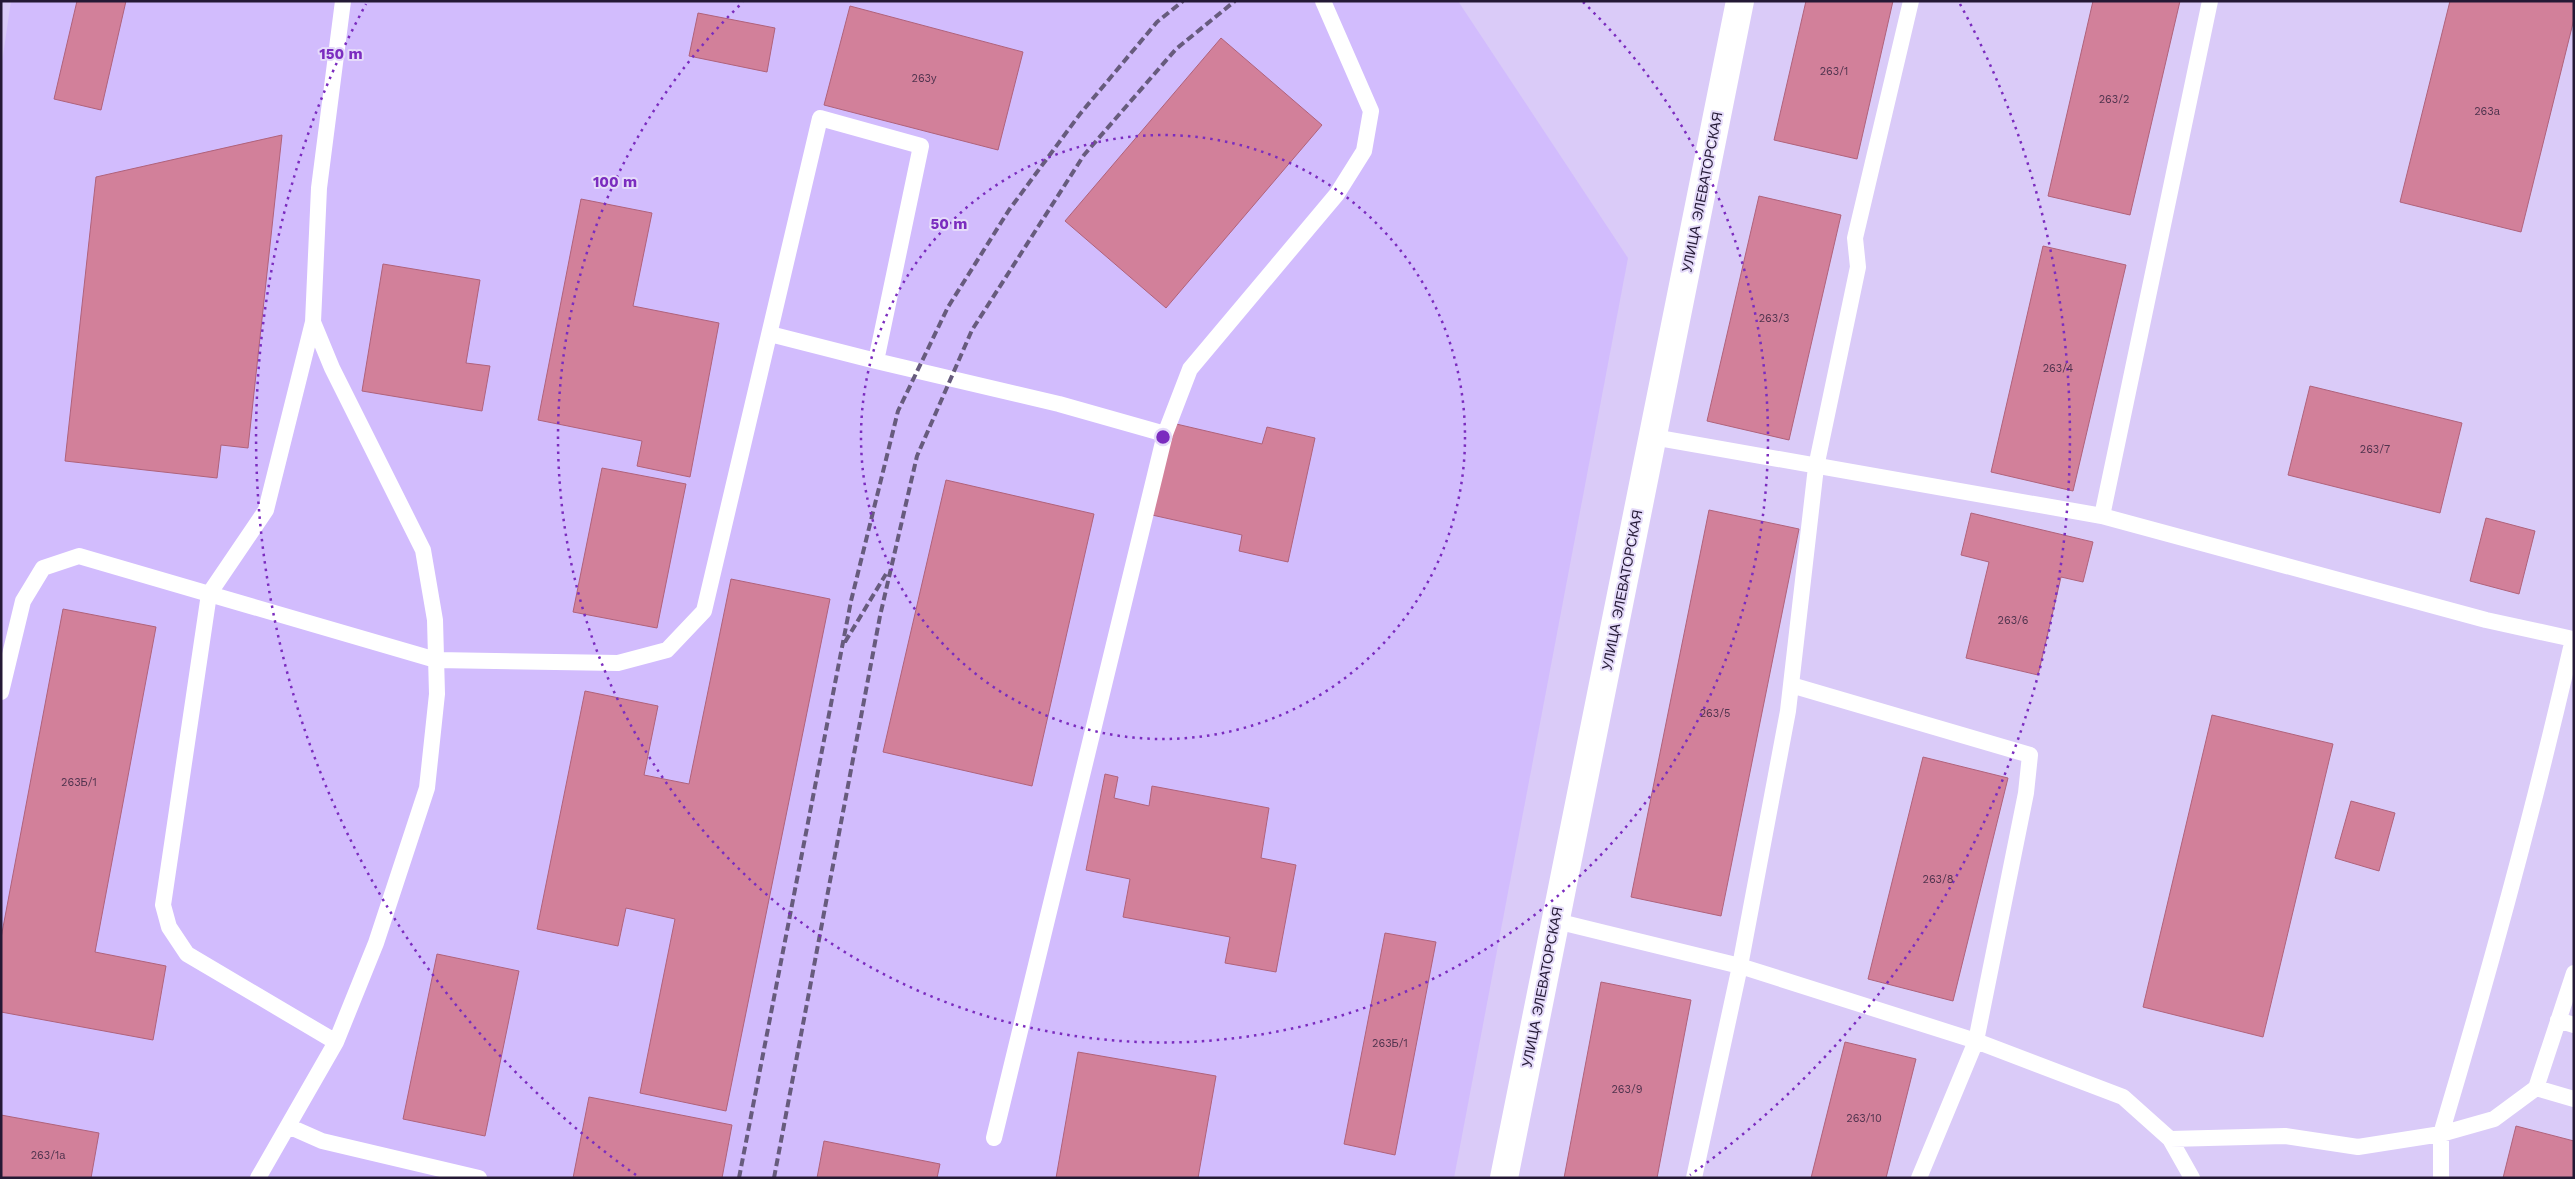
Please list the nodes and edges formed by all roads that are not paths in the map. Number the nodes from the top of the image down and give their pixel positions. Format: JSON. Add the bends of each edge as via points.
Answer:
{"nodes":[{"id":1,"x":343,"y":1,"type":"edge"},
{"id":2,"x":1323,"y":1,"type":"edge"},
{"id":3,"x":1740,"y":1,"type":"edge"},
{"id":4,"x":1911,"y":1,"type":"edge"},
{"id":5,"x":2210,"y":1,"type":"edge"},
{"id":6,"x":314,"y":322,"type":"junction"},
{"id":7,"x":770,"y":334,"type":"junction"},
{"id":8,"x":876,"y":361,"type":"junction"},
{"id":9,"x":1165,"y":434,"type":"junction"},
{"id":10,"x":1653,"y":437,"type":"junction"},
{"id":11,"x":1816,"y":467,"type":"junction"},
{"id":12,"x":2102,"y":516,"type":"junction"},
{"id":13,"x":209,"y":594,"type":"junction"},
{"id":14,"x":2573,"y":638,"type":"edge"},
{"id":15,"x":436,"y":660,"type":"junction"},
{"id":16,"x":1791,"y":685,"type":"junction"},
{"id":17,"x":1,"y":692,"type":"edge"},
{"id":18,"x":1556,"y":921,"type":"junction"},
{"id":19,"x":1740,"y":966,"type":"junction"},
{"id":20,"x":2574,"y":973,"type":"edge"},
{"id":21,"x":2558,"y":1020,"type":"junction"},
{"id":22,"x":2574,"y":1025,"type":"edge"},
{"id":23,"x":1976,"y":1041,"type":"junction"},
{"id":24,"x":336,"y":1042,"type":"junction"},
{"id":25,"x":2536,"y":1088,"type":"junction"},
{"id":26,"x":2574,"y":1100,"type":"edge"},
{"id":27,"x":288,"y":1126,"type":"junction"},
{"id":28,"x":2441,"y":1134,"type":"junction"},
{"id":29,"x":994,"y":1138,"type":"dead end"},
{"id":30,"x":2170,"y":1140,"type":"junction"},
{"id":31,"x":258,"y":1178,"type":"edge"},
{"id":32,"x":479,"y":1178,"type":"edge"},
{"id":33,"x":1504,"y":1178,"type":"edge"},
{"id":34,"x":1694,"y":1178,"type":"edge"},
{"id":35,"x":1919,"y":1178,"type":"edge"},
{"id":36,"x":2192,"y":1178,"type":"edge"},
{"id":37,"x":2442,"y":1178,"type":"edge"}],
"edges":[{"from":1,"to":6,"type":"lane","via":[[319,188]]},
{"from":2,"to":9,"type":"lane","via":[[1370,111],[1364,151],[1337,194],[1190,369]]},
{"from":3,"to":10,"type":"street","name":"УЛИЦА ЭЛЕВАТОРСКАЯ"},
{"from":4,"to":11,"type":"lane","via":[[1855,238],[1858,267]]},
{"from":5,"to":12,"type":"lane"},
{"from":6,"to":13,"type":"lane","via":[[266,510]]},
{"from":6,"to":15,"type":"lane","via":[[332,368],[423,550],[435,620]]},
{"from":7,"to":8,"type":"lane"},
{"from":7,"to":8,"type":"lane","via":[[820,118],[921,146]]},
{"from":7,"to":15,"type":"lane","via":[[704,611],[667,650],[618,663]]},
{"from":8,"to":9,"type":"lane","via":[[1059,404]]},
{"from":9,"to":29,"type":"lane"},
{"from":10,"to":11,"type":"lane"},
{"from":10,"to":18,"type":"street","name":"УЛИЦА ЭЛЕВАТОРСКАЯ"},
{"from":11,"to":12,"type":"lane"},
{"from":11,"to":16,"type":"lane"},
{"from":12,"to":14,"type":"lane","via":[[2476,617]]},
{"from":13,"to":15,"type":"lane"},
{"from":13,"to":17,"type":"lane","via":[[79,556],[43,568],[23,602]]},
{"from":13,"to":24,"type":"lane","via":[[163,905],[169,927],[187,954]]},
{"from":14,"to":28,"type":"lane","via":[[2508,904]]},
{"from":15,"to":24,"type":"lane","via":[[437,694],[427,788],[376,942]]},
{"from":16,"to":19,"type":"lane"},
{"from":16,"to":23,"type":"lane","via":[[2030,755],[2026,793]]},
{"from":18,"to":19,"type":"lane"},
{"from":18,"to":33,"type":"street","name":"УЛИЦА ЭЛЕВАТОРСКАЯ"},
{"from":19,"to":23,"type":"lane"},
{"from":19,"to":34,"type":"lane"},
{"from":20,"to":21,"type":"lane"},
{"from":21,"to":22,"type":"lane"},
{"from":21,"to":25,"type":"lane"},
{"from":23,"to":30,"type":"lane","via":[[2122,1097]]},
{"from":23,"to":35,"type":"lane"},
{"from":24,"to":27,"type":"lane"},
{"from":25,"to":26,"type":"lane"},
{"from":25,"to":28,"type":"lane","via":[[2494,1119]]},
{"from":27,"to":31,"type":"lane"},
{"from":27,"to":32,"type":"lane","via":[[322,1142]]},
{"from":28,"to":30,"type":"lane","via":[[2358,1147],[2285,1136]]},
{"from":28,"to":37,"type":"lane"},
{"from":30,"to":36,"type":"lane"}]}
